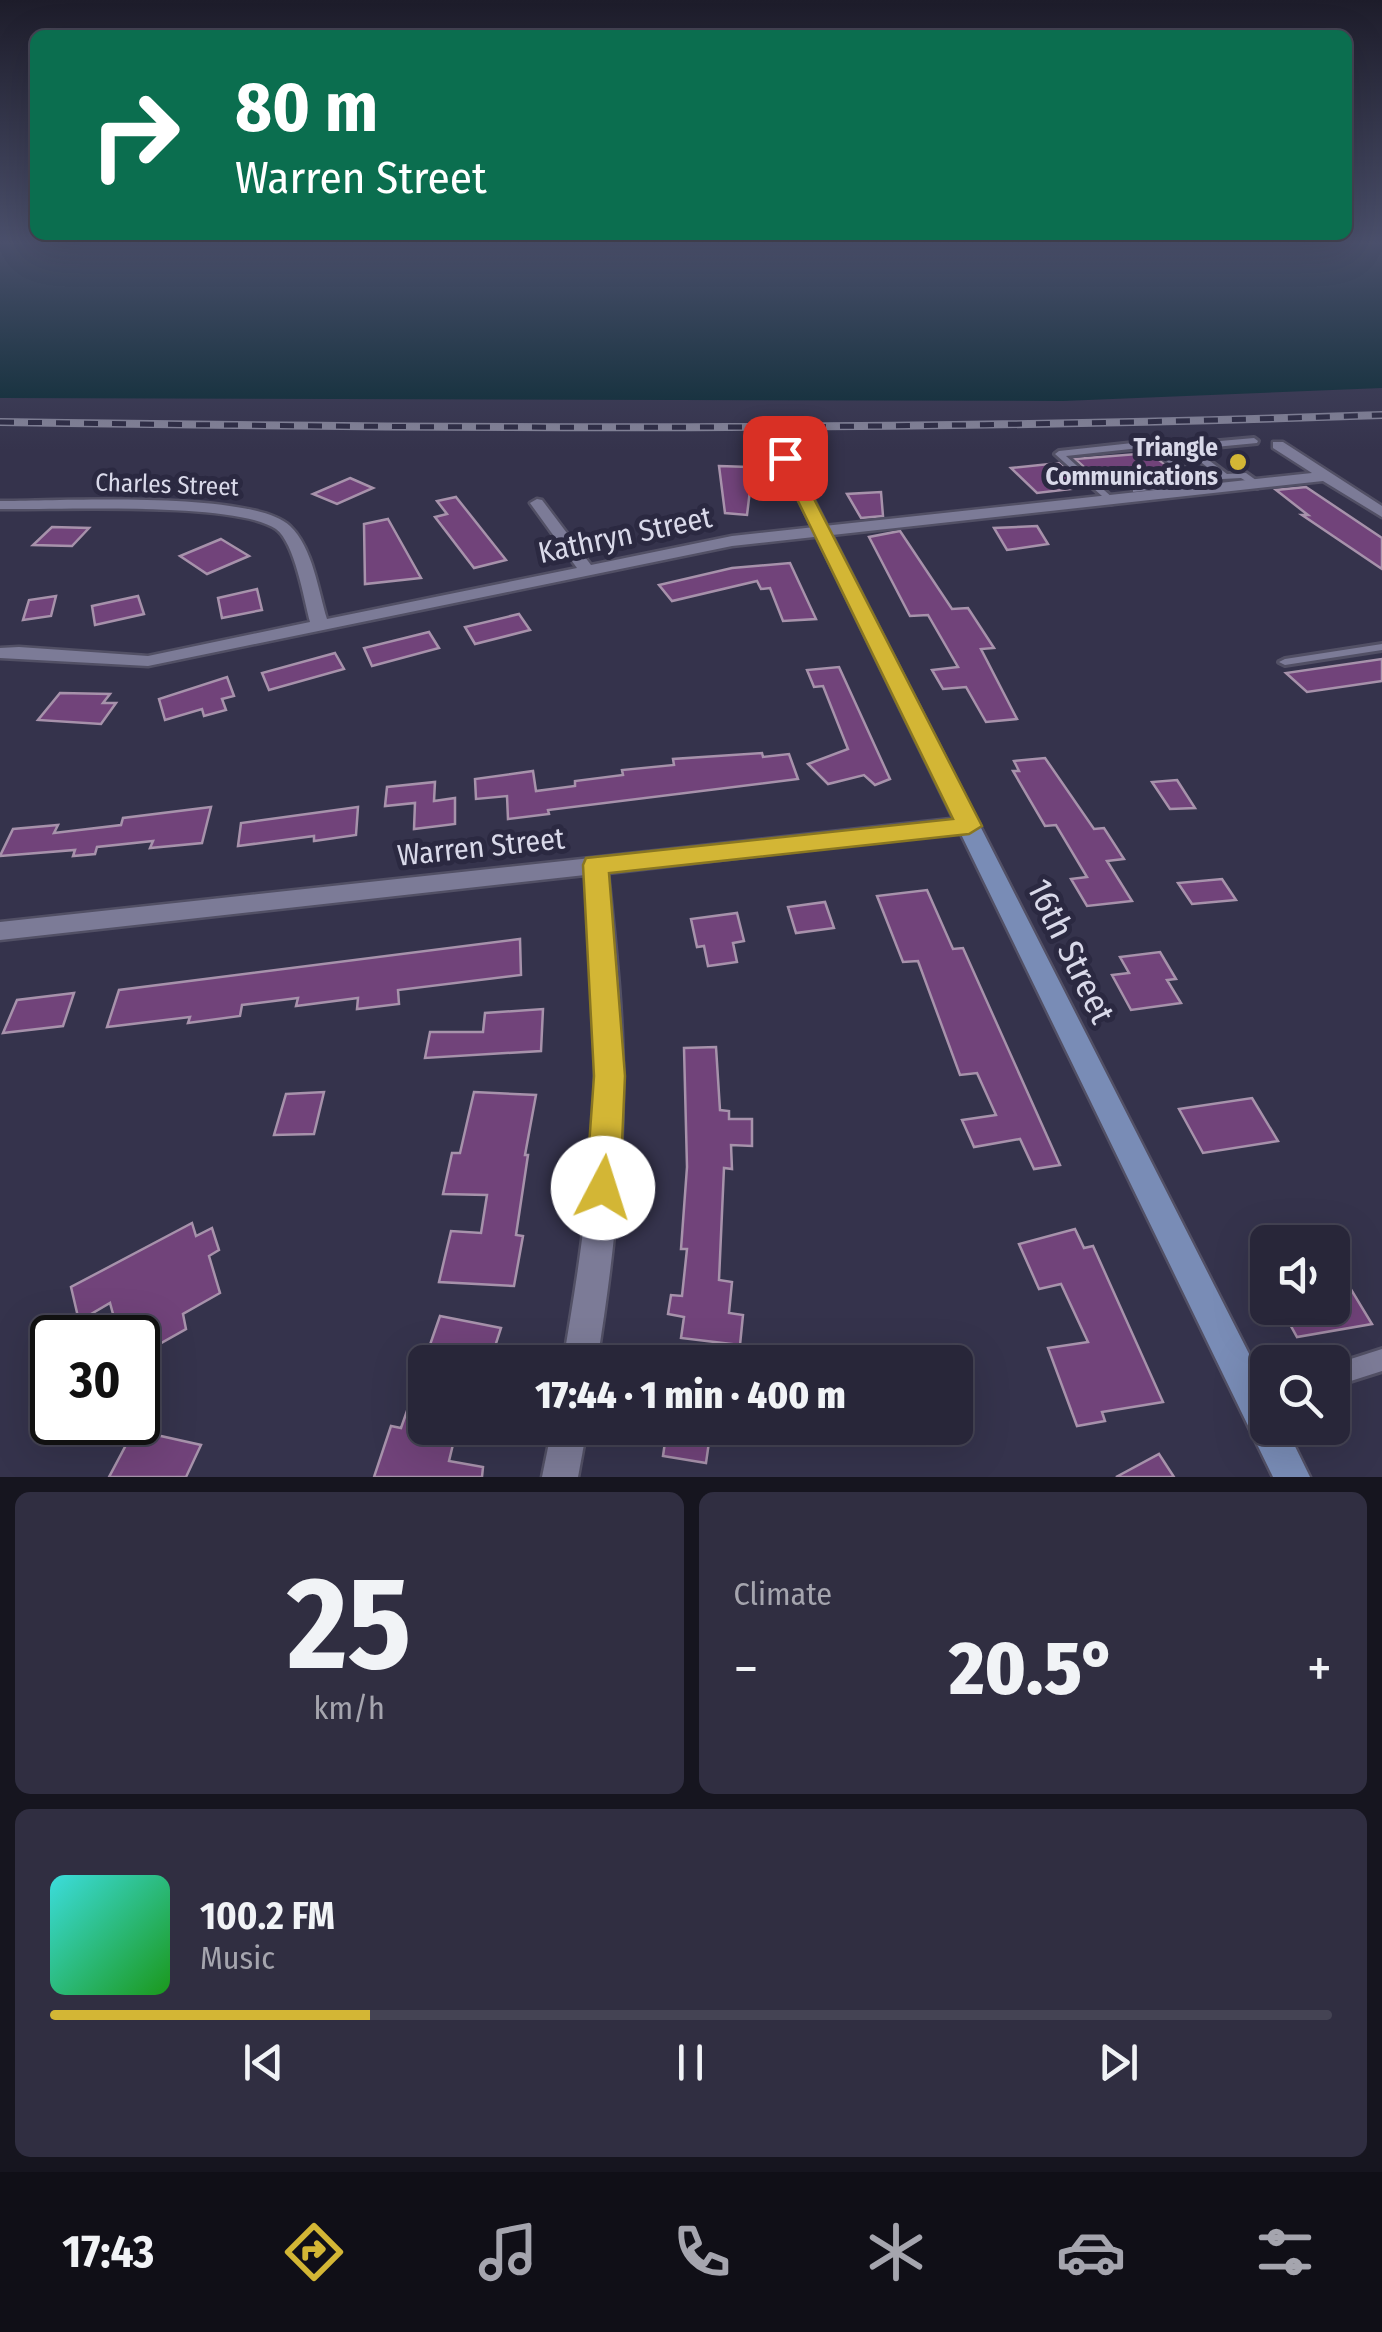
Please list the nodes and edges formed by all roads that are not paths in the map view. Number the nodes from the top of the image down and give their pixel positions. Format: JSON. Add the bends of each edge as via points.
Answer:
{"nodes":[{"id":1,"x":1254,"y":441,"type":"dead end"},
{"id":2,"x":1278,"y":446,"type":"dead end"},
{"id":3,"x":785,"y":458,"type":"dead end"},
{"id":4,"x":1326,"y":476,"type":"junction"},
{"id":5,"x":1256,"y":485,"type":"junction"},
{"id":6,"x":1136,"y":490,"type":"dead end"},
{"id":7,"x":1111,"y":502,"type":"junction"},
{"id":8,"x":537,"y":503,"type":"dead end"},
{"id":9,"x":0,"y":505,"type":"edge"},
{"id":10,"x":1382,"y":513,"type":"edge"},
{"id":11,"x":822,"y":532,"type":"junction"},
{"id":12,"x":587,"y":571,"type":"junction"},
{"id":13,"x":320,"y":626,"type":"junction"},
{"id":14,"x":1382,"y":646,"type":"edge"},
{"id":15,"x":0,"y":653,"type":"edge"},
{"id":16,"x":1285,"y":662,"type":"dead end"},
{"id":17,"x":969,"y":826,"type":"junction"},
{"id":18,"x":596,"y":865,"type":"junction"},
{"id":19,"x":0,"y":931,"type":"edge"},
{"id":20,"x":583,"y":1345,"type":"edge"},
{"id":21,"x":1382,"y":1360,"type":"edge"},
{"id":22,"x":1350,"y":1370,"type":"edge"},
{"id":23,"x":1250,"y":1376,"type":"edge"},
{"id":24,"x":567,"y":1445,"type":"edge"},
{"id":25,"x":1279,"y":1445,"type":"edge"},
{"id":26,"x":560,"y":1477,"type":"edge"},
{"id":27,"x":1292,"y":1477,"type":"edge"}],
"edges":[{"from":1,"to":5,"type":"lane","via":[[1186,447],[1225,477],[1244,475]]},
{"from":2,"to":4,"type":"street"},
{"from":3,"to":11,"type":"street","name":"16th Street"},
{"from":4,"to":5,"type":"street","name":"Kathryn Street"},
{"from":4,"to":10,"type":"street"},
{"from":5,"to":7,"type":"street","name":"Kathryn Street"},
{"from":6,"to":7,"type":"lane","via":[[1197,482],[1152,444],[1059,454]]},
{"from":7,"to":11,"type":"street","name":"Kathryn Street"},
{"from":8,"to":12,"type":"street"},
{"from":9,"to":13,"type":"street","name":"Charles Street","via":[[215,508],[265,518],[293,539]]},
{"from":11,"to":12,"type":"street","name":"Kathryn Street","via":[[732,541]]},
{"from":11,"to":17,"type":"street","name":"16th Street"},
{"from":12,"to":13,"type":"street","name":"Kathryn Street"},
{"from":13,"to":15,"type":"street","name":"Kathryn Street","via":[[131,662]]},
{"from":14,"to":16,"type":"lane"},
{"from":17,"to":18,"type":"street","name":"Warren Street"},
{"from":17,"to":23,"type":"street","name":"16th Street"},
{"from":18,"to":19,"type":"street","name":"Warren Street"},
{"from":18,"to":20,"type":"street","via":[[608,1112]]},
{"from":21,"to":22,"type":"lane"},
{"from":24,"to":26,"type":"street"},
{"from":25,"to":27,"type":"street","name":"16th Street"}]}
